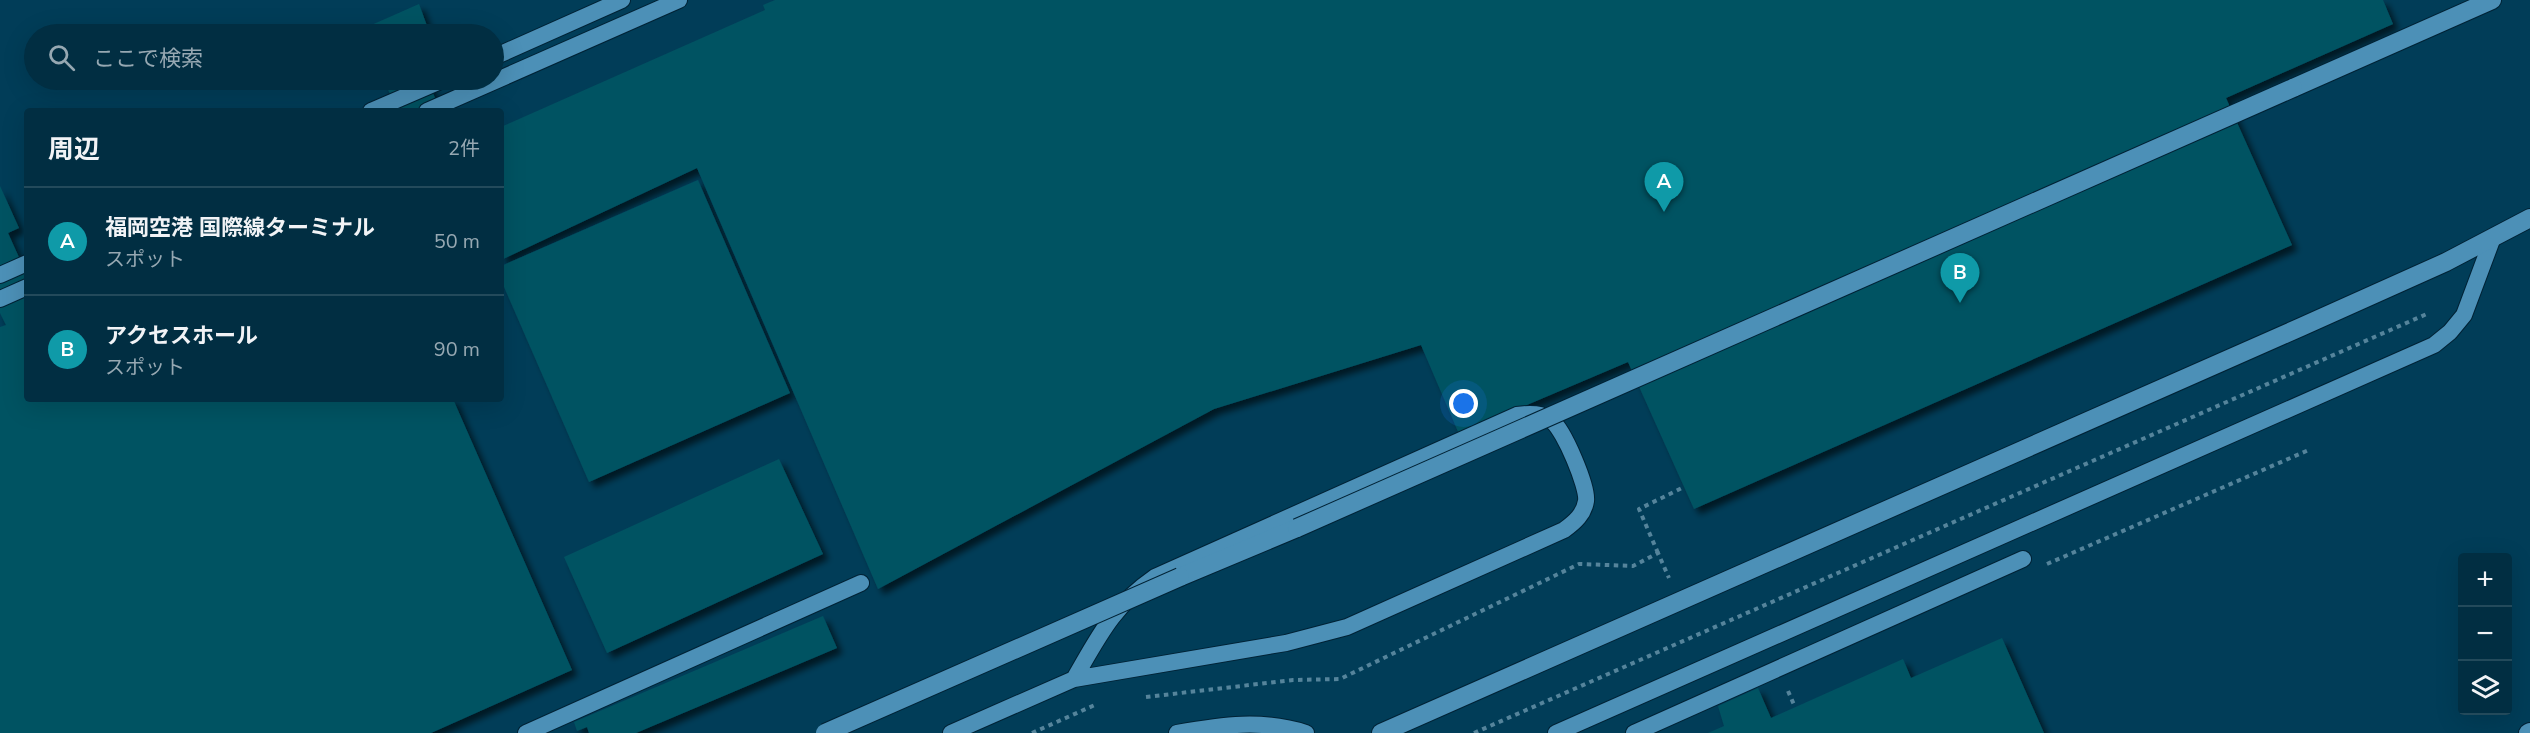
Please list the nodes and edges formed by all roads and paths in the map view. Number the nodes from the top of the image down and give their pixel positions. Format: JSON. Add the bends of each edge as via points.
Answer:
{"nodes":[{"id":1,"x":622,"y":0,"type":"edge"},
{"id":2,"x":679,"y":0,"type":"edge"},
{"id":3,"x":2492,"y":0,"type":"edge"},
{"id":4,"x":504,"y":53,"type":"edge"},
{"id":5,"x":504,"y":77,"type":"edge"},
{"id":6,"x":420,"y":90,"type":"edge"},
{"id":7,"x":475,"y":90,"type":"edge"},
{"id":8,"x":378,"y":108,"type":"edge"},
{"id":9,"x":434,"y":108,"type":"edge"},
{"id":10,"x":2530,"y":218,"type":"edge"},
{"id":11,"x":2492,"y":240,"type":"junction"},
{"id":12,"x":24,"y":264,"type":"edge"},
{"id":13,"x":0,"y":275,"type":"edge"},
{"id":14,"x":24,"y":288,"type":"edge"},
{"id":15,"x":0,"y":299,"type":"edge"},
{"id":16,"x":2435,"y":309,"type":"dead end"},
{"id":17,"x":2311,"y":449,"type":"dead end"},
{"id":18,"x":1684,"y":487,"type":"dead end"},
{"id":19,"x":1658,"y":553,"type":"junction"},
{"id":20,"x":2023,"y":559,"type":"dead end"},
{"id":21,"x":1579,"y":564,"type":"dead end"},
{"id":22,"x":2039,"y":567,"type":"dead end"},
{"id":23,"x":861,"y":583,"type":"dead end"},
{"id":24,"x":1671,"y":583,"type":"dead end"},
{"id":25,"x":1074,"y":679,"type":"junction"},
{"id":26,"x":526,"y":733,"type":"edge"},
{"id":27,"x":825,"y":733,"type":"edge"},
{"id":28,"x":951,"y":733,"type":"edge"},
{"id":29,"x":1177,"y":733,"type":"edge"},
{"id":30,"x":1306,"y":733,"type":"edge"},
{"id":31,"x":1381,"y":733,"type":"edge"},
{"id":32,"x":1474,"y":733,"type":"edge"},
{"id":33,"x":1556,"y":733,"type":"edge"},
{"id":34,"x":1634,"y":733,"type":"edge"}],
"edges":[{"from":1,"to":4,"type":"lane"},
{"from":2,"to":5,"type":"lane"},
{"from":3,"to":27,"type":"street","bridge":true},
{"from":6,"to":8,"type":"lane"},
{"from":7,"to":9,"type":"lane"},
{"from":10,"to":11,"type":"street"},
{"from":11,"to":31,"type":"street"},
{"from":11,"to":33,"type":"lane","via":[[2464,315],[2434,345]]},
{"from":12,"to":13,"type":"lane"},
{"from":14,"to":15,"type":"lane"},
{"from":16,"to":32,"type":"path"},
{"from":17,"to":22,"type":"path"},
{"from":18,"to":19,"type":"path","via":[[1638,509]]},
{"from":19,"to":21,"type":"path","via":[[1633,566]]},
{"from":19,"to":24,"type":"path"},
{"from":20,"to":34,"type":"lane"},
{"from":23,"to":26,"type":"lane"},
{"from":25,"to":25,"type":"lane","via":[[1119,606],[1155,577],[1517,415],[1530,413],[1554,422],[1586,489],[1582,512],[1564,530],[1347,627],[1316,636]]},
{"from":25,"to":28,"type":"lane"},
{"from":29,"to":30,"type":"lane","via":[[1228,724],[1269,724]]}]}
